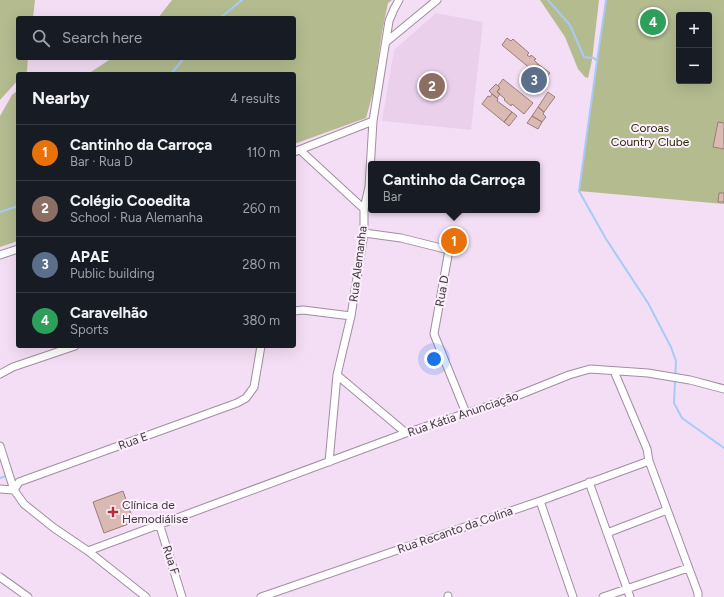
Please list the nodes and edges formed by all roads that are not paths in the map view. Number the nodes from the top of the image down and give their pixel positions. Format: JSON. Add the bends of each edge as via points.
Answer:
{"nodes":[{"id":1,"x":399,"y":0,"type":"edge"},
{"id":2,"x":438,"y":0,"type":"edge"},
{"id":3,"x":386,"y":42,"type":"junction"},
{"id":4,"x":373,"y":121,"type":"junction"},
{"id":5,"x":297,"y":151,"type":"edge"},
{"id":6,"x":371,"y":161,"type":"edge"},
{"id":7,"x":368,"y":191,"type":"edge"},
{"id":8,"x":364,"y":209,"type":"junction"},
{"id":9,"x":364,"y":234,"type":"junction"},
{"id":10,"x":16,"y":250,"type":"edge"},
{"id":11,"x":0,"y":255,"type":"edge"},
{"id":12,"x":296,"y":311,"type":"edge"},
{"id":13,"x":351,"y":316,"type":"junction"},
{"id":14,"x":69,"y":348,"type":"edge"},
{"id":15,"x":261,"y":348,"type":"edge"},
{"id":16,"x":614,"y":371,"type":"junction"},
{"id":17,"x":0,"y":374,"type":"edge"},
{"id":18,"x":337,"y":375,"type":"junction"},
{"id":19,"x":724,"y":389,"type":"edge"},
{"id":20,"x":466,"y":413,"type":"junction"},
{"id":21,"x":406,"y":433,"type":"junction"},
{"id":22,"x":0,"y":446,"type":"edge"},
{"id":23,"x":649,"y":461,"type":"junction"},
{"id":24,"x":329,"y":462,"type":"junction"},
{"id":25,"x":589,"y":482,"type":"junction"},
{"id":26,"x":0,"y":489,"type":"edge"},
{"id":27,"x":14,"y":490,"type":"junction"},
{"id":28,"x":540,"y":501,"type":"junction"},
{"id":29,"x":667,"y":510,"type":"junction"},
{"id":30,"x":159,"y":524,"type":"junction"},
{"id":31,"x":607,"y":533,"type":"junction"},
{"id":32,"x":88,"y":551,"type":"junction"},
{"id":33,"x":688,"y":568,"type":"junction"},
{"id":34,"x":0,"y":577,"type":"edge"},
{"id":35,"x":627,"y":589,"type":"junction"},
{"id":36,"x":28,"y":597,"type":"edge"},
{"id":37,"x":146,"y":597,"type":"edge"},
{"id":38,"x":182,"y":597,"type":"edge"},
{"id":39,"x":261,"y":597,"type":"edge"},
{"id":40,"x":573,"y":597,"type":"edge"},
{"id":41,"x":603,"y":597,"type":"edge"},
{"id":42,"x":630,"y":597,"type":"edge"},
{"id":43,"x":698,"y":597,"type":"edge"}],
"edges":[{"from":1,"to":3,"type":"street","name":"Rua Alemanha","via":[[389,21]]},
{"from":2,"to":3,"type":"street"},
{"from":3,"to":4,"type":"street","name":"Rua Alemanha"},
{"from":4,"to":5,"type":"street"},
{"from":4,"to":6,"type":"street","name":"Rua Alemanha"},
{"from":5,"to":8,"type":"street"},
{"from":7,"to":8,"type":"street","name":"Rua Alemanha"},
{"from":8,"to":9,"type":"street","name":"Rua Alemanha"},
{"from":9,"to":13,"type":"street","name":"Rua Alemanha"},
{"from":9,"to":20,"type":"street","name":"Rua D","via":[[401,238],[449,250],[434,334]]},
{"from":10,"to":11,"type":"street"},
{"from":12,"to":13,"type":"street"},
{"from":13,"to":18,"type":"street","name":"Rua Alemanha"},
{"from":14,"to":17,"type":"street"},
{"from":15,"to":27,"type":"street","name":"Rua E","via":[[254,387],[246,398],[19,482]]},
{"from":16,"to":19,"type":"street","name":"Rua Kátia Anunciação","via":[[648,373]]},
{"from":16,"to":20,"type":"street","name":"Rua Kátia Anunciação","via":[[590,369]]},
{"from":16,"to":23,"type":"street","via":[[647,449]]},
{"from":18,"to":21,"type":"street"},
{"from":18,"to":24,"type":"street","name":"Rua Alemanha"},
{"from":20,"to":21,"type":"street","name":"Rua Kátia Anunciação"},
{"from":21,"to":24,"type":"street","name":"Rua Kátia Anunciação"},
{"from":22,"to":27,"type":"street"},
{"from":23,"to":25,"type":"street","name":"Rua Recanto da Colina"},
{"from":23,"to":29,"type":"street"},
{"from":24,"to":30,"type":"street","name":"Rua Kátia Anunciação"},
{"from":25,"to":28,"type":"street","name":"Rua Recanto da Colina"},
{"from":25,"to":31,"type":"street"},
{"from":26,"to":27,"type":"street"},
{"from":27,"to":32,"type":"street","via":[[32,512]]},
{"from":28,"to":39,"type":"street","name":"Rua Recanto da Colina"},
{"from":28,"to":40,"type":"street"},
{"from":29,"to":31,"type":"street"},
{"from":29,"to":33,"type":"street"},
{"from":30,"to":32,"type":"street","name":"Rua Kátia Anunciação"},
{"from":30,"to":38,"type":"street","name":"Rua F"},
{"from":31,"to":35,"type":"street"},
{"from":32,"to":37,"type":"street"},
{"from":33,"to":35,"type":"street"},
{"from":33,"to":43,"type":"street"},
{"from":34,"to":36,"type":"street"},
{"from":35,"to":41,"type":"street"},
{"from":35,"to":42,"type":"street"}]}
